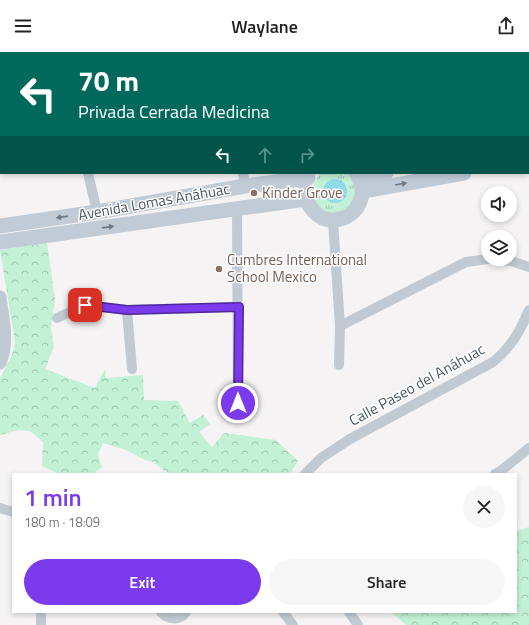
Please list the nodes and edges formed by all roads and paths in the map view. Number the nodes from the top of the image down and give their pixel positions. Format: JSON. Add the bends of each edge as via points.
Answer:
{"nodes":[{"id":1,"x":88,"y":174,"type":"edge"},
{"id":2,"x":382,"y":174,"type":"edge"},
{"id":3,"x":449,"y":174,"type":"edge"},
{"id":4,"x":309,"y":176,"type":"edge"},
{"id":5,"x":244,"y":180,"type":"edge"},
{"id":6,"x":359,"y":180,"type":"edge"},
{"id":7,"x":306,"y":199,"type":"junction"},
{"id":8,"x":238,"y":208,"type":"junction"},
{"id":9,"x":97,"y":212,"type":"junction"},
{"id":10,"x":333,"y":221,"type":"junction"},
{"id":11,"x":2,"y":227,"type":"edge"},
{"id":12,"x":0,"y":242,"type":"edge"},
{"id":13,"x":481,"y":260,"type":"edge"},
{"id":14,"x":517,"y":263,"type":"edge"},
{"id":15,"x":529,"y":267,"type":"edge"},
{"id":16,"x":0,"y":297,"type":"edge"},
{"id":17,"x":239,"y":307,"type":"junction"},
{"id":18,"x":127,"y":310,"type":"junction"},
{"id":19,"x":529,"y":310,"type":"edge"},
{"id":20,"x":57,"y":318,"type":"dead end"},
{"id":21,"x":340,"y":326,"type":"junction"},
{"id":22,"x":0,"y":363,"type":"edge"},
{"id":23,"x":339,"y":365,"type":"dead end"},
{"id":24,"x":132,"y":369,"type":"dead end"},
{"id":25,"x":238,"y":403,"type":"dead end"},
{"id":26,"x":529,"y":448,"type":"edge"},
{"id":27,"x":306,"y":473,"type":"edge"},
{"id":28,"x":497,"y":473,"type":"edge"},
{"id":29,"x":0,"y":508,"type":"edge"},
{"id":30,"x":12,"y":512,"type":"edge"},
{"id":31,"x":41,"y":613,"type":"edge"},
{"id":32,"x":162,"y":613,"type":"edge"},
{"id":33,"x":186,"y":613,"type":"edge"},
{"id":34,"x":284,"y":613,"type":"edge"},
{"id":35,"x":350,"y":613,"type":"edge"},
{"id":36,"x":41,"y":625,"type":"edge"},
{"id":37,"x":293,"y":625,"type":"edge"},
{"id":38,"x":358,"y":625,"type":"edge"}],
"edges":[{"from":1,"to":9,"type":"street"},
{"from":2,"to":6,"type":"main road"},
{"from":6,"to":3,"type":"main road","one_way":true},
{"from":4,"to":5,"type":"main road","name":"Avenida Lomas Anáhuac"},
{"from":4,"to":7,"type":"main road","via":[[305,188]]},
{"from":5,"to":9,"type":"main road","name":"Avenida Lomas Anáhuac"},
{"from":6,"to":10,"type":"main road","via":[[359,205],[353,212]]},
{"from":7,"to":8,"type":"main road","name":"Avenida Lomas Anáhuac"},
{"from":7,"to":10,"type":"main road","via":[[316,214]]},
{"from":12,"to":8,"type":"main road","name":"Avenida Lomas Anáhuac","one_way":true},
{"from":8,"to":17,"type":"street"},
{"from":9,"to":11,"type":"main road","name":"Avenida Lomas Anáhuac","one_way":true},
{"from":10,"to":21,"type":"street"},
{"from":13,"to":21,"type":"street","via":[[466,262]]},
{"from":14,"to":15,"type":"street"},
{"from":16,"to":22,"type":"street","via":[[5,345]]},
{"from":17,"to":18,"type":"street"},
{"from":17,"to":25,"type":"street"},
{"from":18,"to":20,"type":"street","via":[[85,305]]},
{"from":18,"to":24,"type":"street"},
{"from":19,"to":27,"type":"street","name":"Calle Paseo del Anáhuac","via":[[514,340],[493,362],[350,439],[321,458]]},
{"from":21,"to":23,"type":"street"},
{"from":26,"to":28,"type":"street"},
{"from":29,"to":30,"type":"street"},
{"from":31,"to":36,"type":"street"},
{"from":32,"to":33,"type":"street","via":[[169,618],[178,618]]},
{"from":34,"to":37,"type":"street"},
{"from":35,"to":38,"type":"street"}]}
